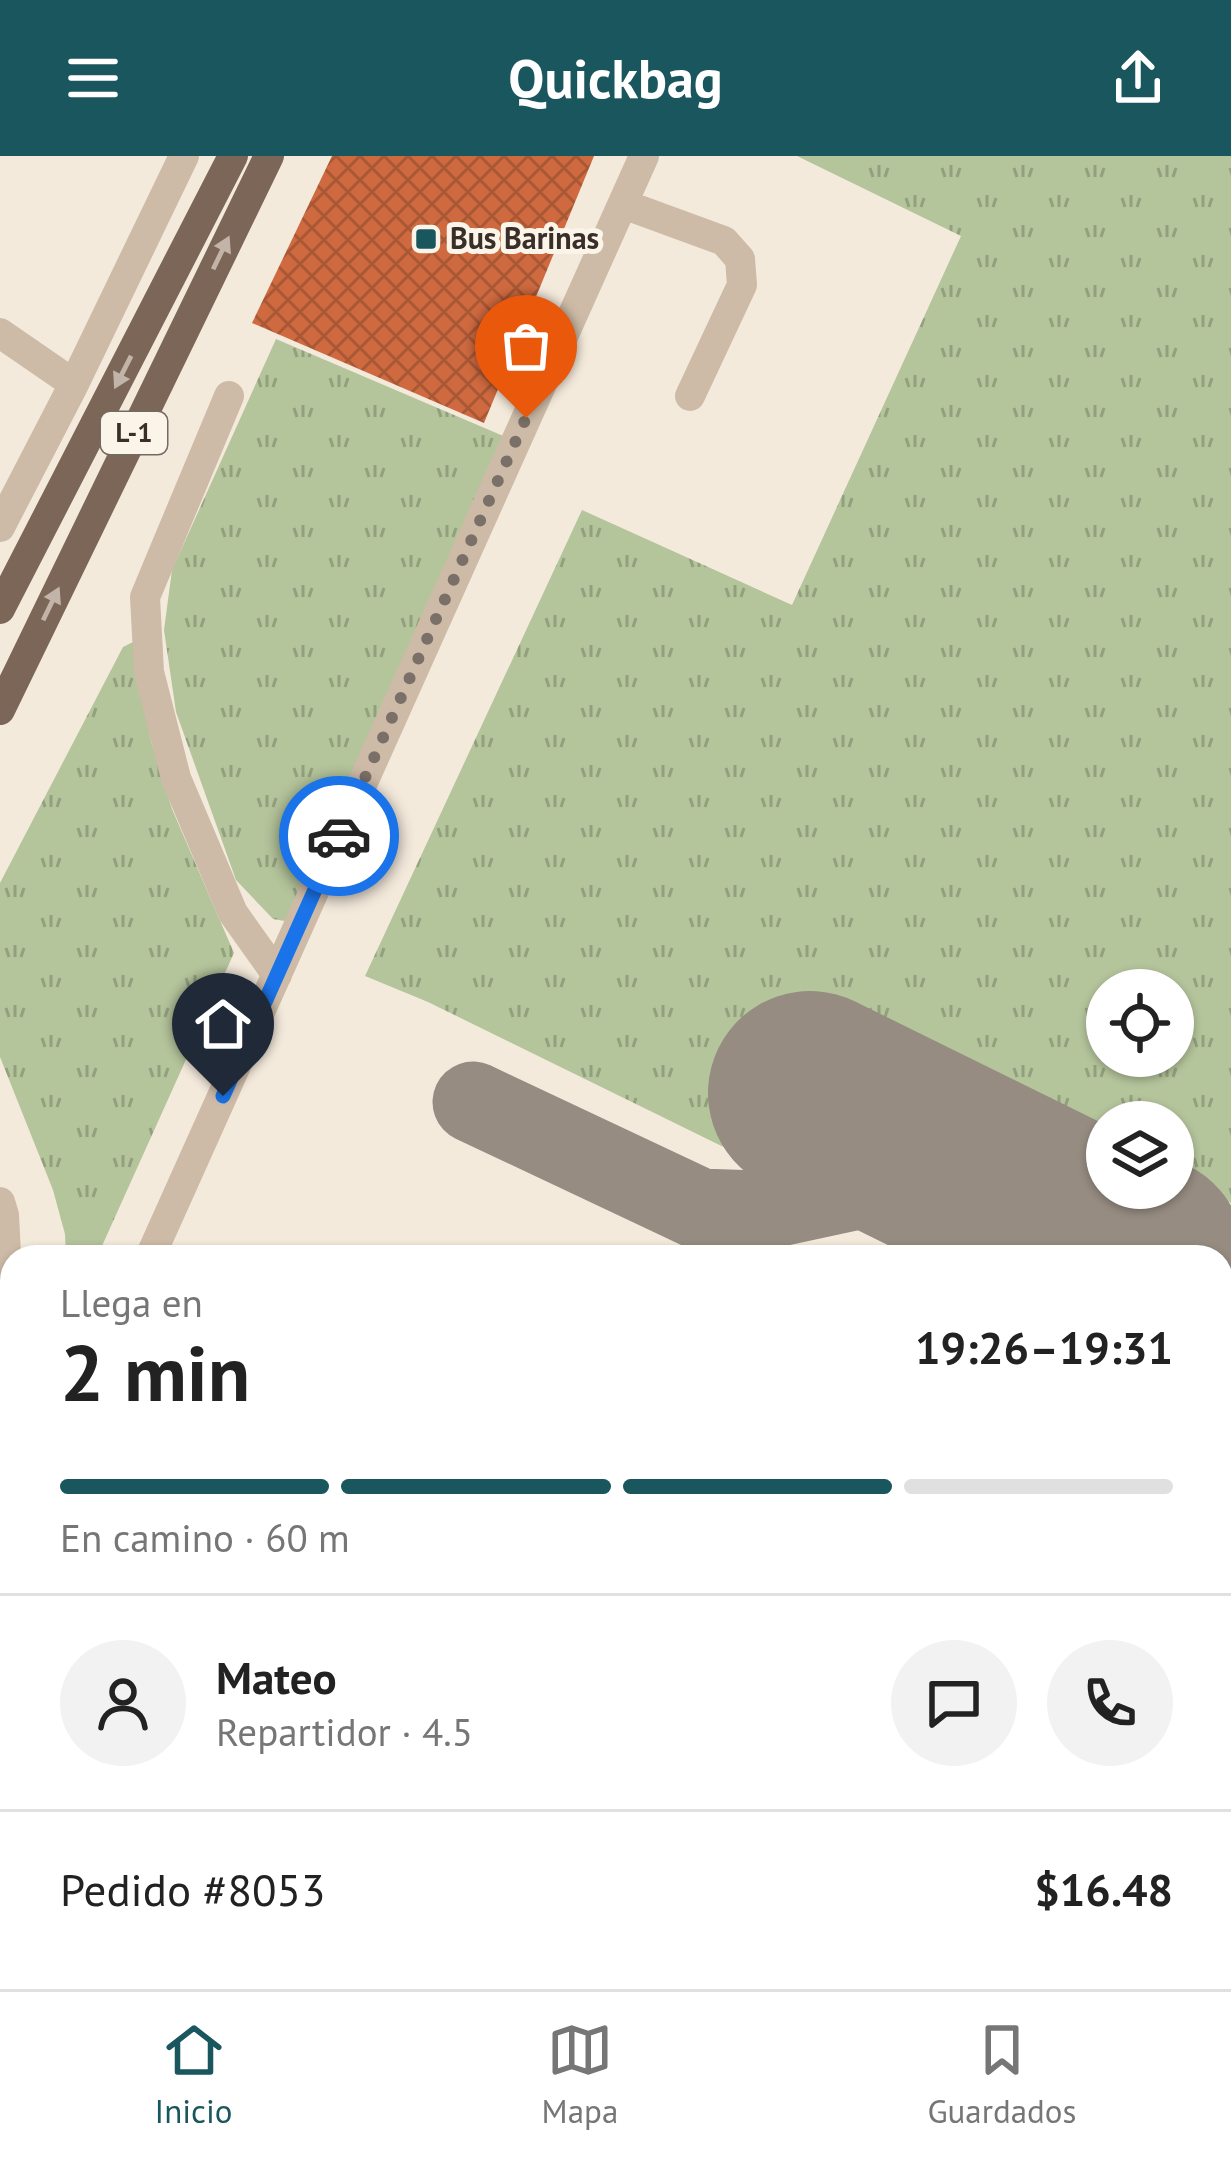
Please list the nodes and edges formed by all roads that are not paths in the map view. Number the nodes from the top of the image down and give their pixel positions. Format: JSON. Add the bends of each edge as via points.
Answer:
{"nodes":[{"id":1,"x":184,"y":156,"type":"edge"},
{"id":2,"x":233,"y":156,"type":"edge"},
{"id":3,"x":269,"y":156,"type":"edge"},
{"id":4,"x":644,"y":156,"type":"edge"},
{"id":5,"x":622,"y":204,"type":"junction"},
{"id":6,"x":0,"y":333,"type":"edge"},
{"id":7,"x":74,"y":384,"type":"junction"},
{"id":8,"x":230,"y":396,"type":"dead end"},
{"id":9,"x":690,"y":396,"type":"dead end"},
{"id":10,"x":0,"y":527,"type":"edge"},
{"id":11,"x":0,"y":609,"type":"edge"},
{"id":12,"x":0,"y":710,"type":"edge"},
{"id":13,"x":277,"y":975,"type":"junction"},
{"id":14,"x":0,"y":1202,"type":"edge"},
{"id":15,"x":6,"y":1245,"type":"edge"},
{"id":16,"x":155,"y":1245,"type":"edge"}],
"edges":[{"from":1,"to":7,"type":"street","number":"L-1"},
{"from":2,"to":11,"type":"main road","number":"L-1","one_way":true},
{"from":12,"to":3,"type":"main road","number":"L-1","one_way":true},
{"from":4,"to":5,"type":"street"},
{"from":5,"to":9,"type":"street","via":[[724,241],[740,260],[742,285]]},
{"from":5,"to":13,"type":"street"},
{"from":6,"to":7,"type":"street"},
{"from":7,"to":10,"type":"street","number":"L-1"},
{"from":8,"to":13,"type":"street","via":[[145,597],[149,672],[176,778],[232,913]]},
{"from":13,"to":16,"type":"street"},
{"from":14,"to":15,"type":"street"}]}
